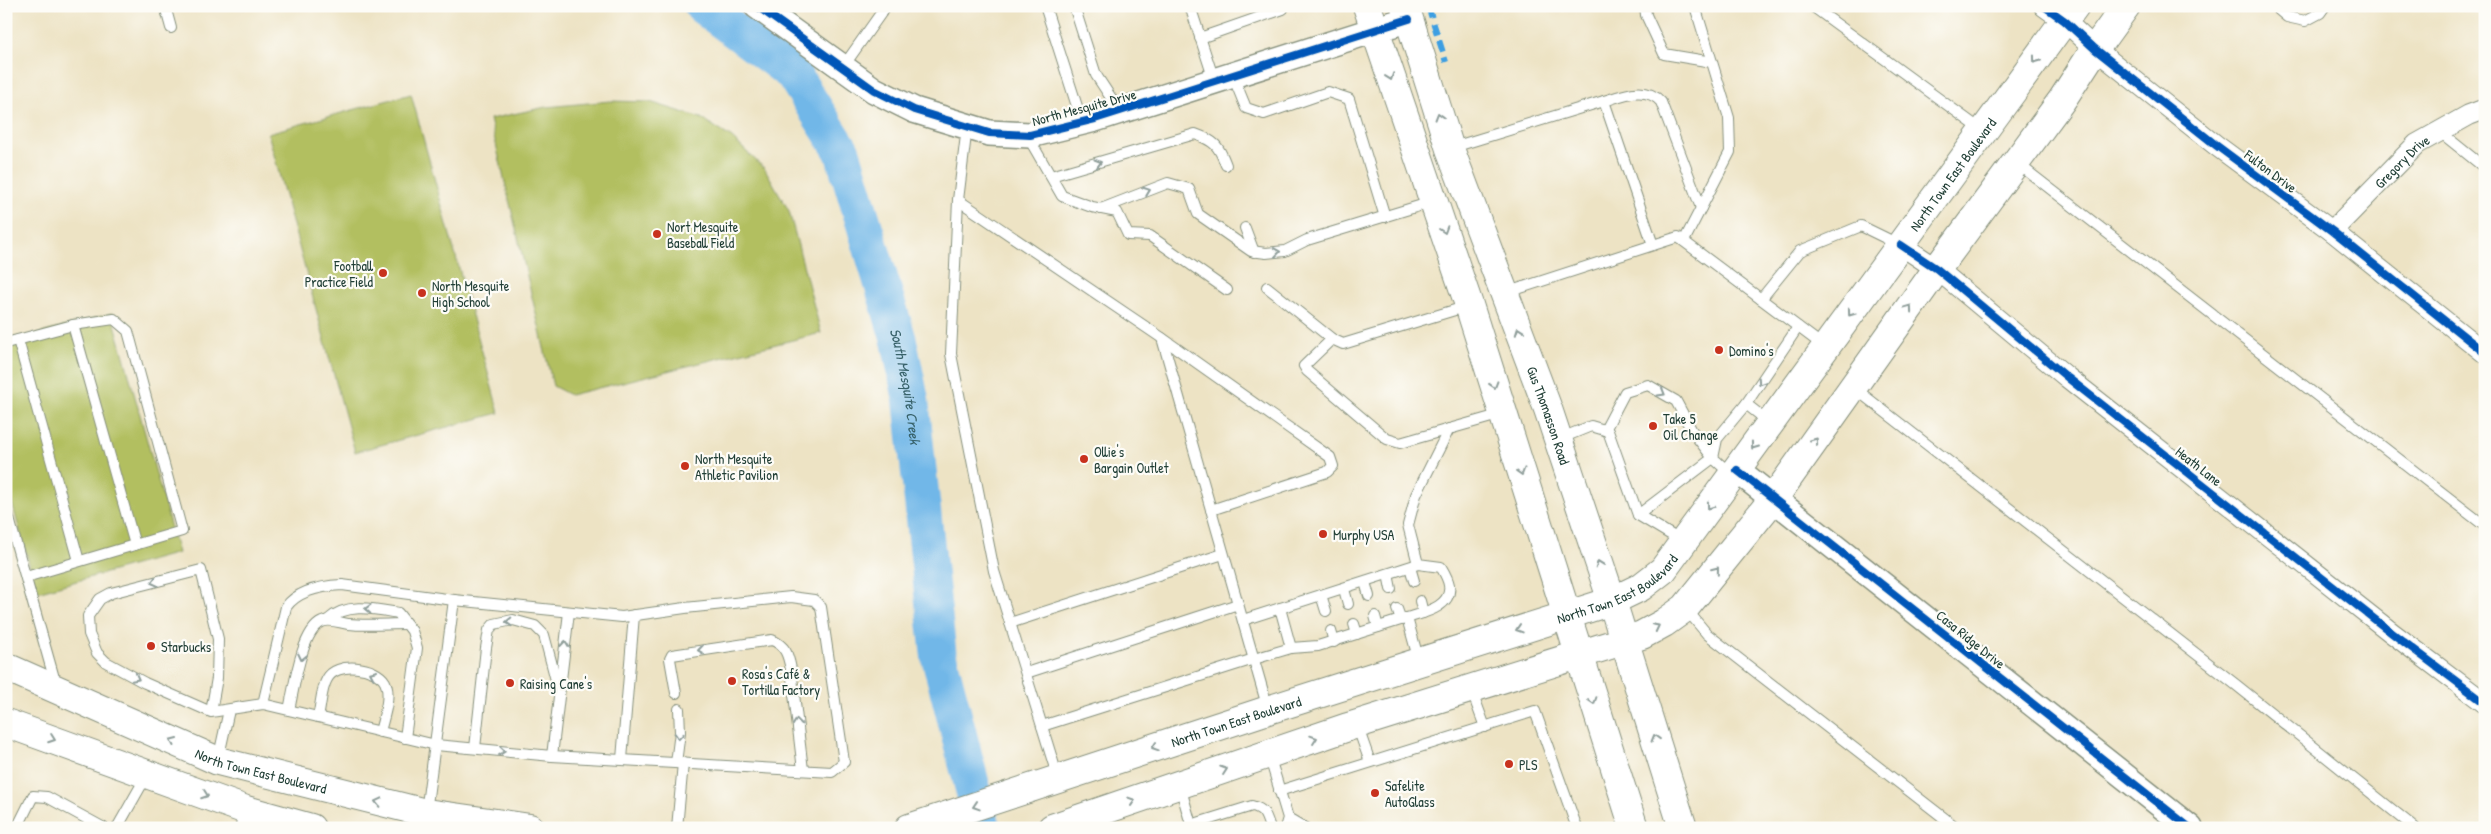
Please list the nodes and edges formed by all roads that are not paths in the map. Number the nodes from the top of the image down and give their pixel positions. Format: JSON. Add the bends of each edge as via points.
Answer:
{"nodes":[{"id":1,"x":165,"y":6,"type":"edge"},
{"id":2,"x":758,"y":6,"type":"edge"},
{"id":3,"x":886,"y":6,"type":"edge"},
{"id":4,"x":1045,"y":6,"type":"edge"},
{"id":5,"x":1074,"y":6,"type":"edge"},
{"id":6,"x":1190,"y":6,"type":"edge"},
{"id":7,"x":1284,"y":6,"type":"edge"},
{"id":8,"x":1645,"y":6,"type":"edge"},
{"id":9,"x":1695,"y":6,"type":"edge"},
{"id":10,"x":1812,"y":6,"type":"edge"},
{"id":11,"x":2126,"y":6,"type":"edge"},
{"id":12,"x":2274,"y":6,"type":"edge"},
{"id":13,"x":2325,"y":6,"type":"edge"},
{"id":14,"x":2061,"y":11,"type":"edge"},
{"id":15,"x":1407,"y":13,"type":"edge"},
{"id":16,"x":1370,"y":19,"type":"edge"},
{"id":17,"x":171,"y":28,"type":"dead end"},
{"id":18,"x":1200,"y":38,"type":"junction"},
{"id":19,"x":2095,"y":49,"type":"junction"},
{"id":20,"x":1712,"y":62,"type":"junction"},
{"id":21,"x":843,"y":68,"type":"junction"},
{"id":22,"x":1224,"y":78,"type":"junction"},
{"id":23,"x":1604,"y":101,"type":"junction"},
{"id":24,"x":2485,"y":109,"type":"edge"},
{"id":25,"x":1120,"y":111,"type":"junction"},
{"id":26,"x":1082,"y":122,"type":"junction"},
{"id":27,"x":968,"y":126,"type":"junction"},
{"id":28,"x":1984,"y":131,"type":"junction"},
{"id":29,"x":2439,"y":131,"type":"junction"},
{"id":30,"x":1027,"y":134,"type":"junction"},
{"id":31,"x":1450,"y":148,"type":"junction"},
{"id":32,"x":2016,"y":162,"type":"junction"},
{"id":33,"x":1226,"y":166,"type":"dead end"},
{"id":34,"x":2485,"y":168,"type":"edge"},
{"id":35,"x":1051,"y":176,"type":"junction"},
{"id":36,"x":958,"y":200,"type":"junction"},
{"id":37,"x":1435,"y":201,"type":"junction"},
{"id":38,"x":1701,"y":208,"type":"junction"},
{"id":39,"x":1101,"y":209,"type":"junction"},
{"id":40,"x":1385,"y":217,"type":"junction"},
{"id":41,"x":1245,"y":228,"type":"dead end"},
{"id":42,"x":2332,"y":231,"type":"junction"},
{"id":43,"x":1684,"y":241,"type":"junction"},
{"id":44,"x":1653,"y":245,"type":"junction"},
{"id":45,"x":1900,"y":245,"type":"junction"},
{"id":46,"x":1254,"y":252,"type":"junction"},
{"id":47,"x":1937,"y":269,"type":"junction"},
{"id":48,"x":1267,"y":287,"type":"dead end"},
{"id":49,"x":1227,"y":290,"type":"dead end"},
{"id":50,"x":1505,"y":293,"type":"junction"},
{"id":51,"x":1761,"y":299,"type":"junction"},
{"id":52,"x":1469,"y":305,"type":"junction"},
{"id":53,"x":73,"y":325,"type":"junction"},
{"id":54,"x":1798,"y":327,"type":"junction"},
{"id":55,"x":1162,"y":338,"type":"junction"},
{"id":56,"x":1332,"y":338,"type":"junction"},
{"id":57,"x":18,"y":340,"type":"junction"},
{"id":58,"x":6,"y":343,"type":"edge"},
{"id":59,"x":1826,"y":348,"type":"junction"},
{"id":60,"x":2485,"y":353,"type":"edge"},
{"id":61,"x":1853,"y":387,"type":"junction"},
{"id":62,"x":1746,"y":404,"type":"junction"},
{"id":63,"x":1503,"y":414,"type":"junction"},
{"id":64,"x":1771,"y":423,"type":"junction"},
{"id":65,"x":1449,"y":429,"type":"junction"},
{"id":66,"x":1606,"y":430,"type":"junction"},
{"id":67,"x":1558,"y":439,"type":"junction"},
{"id":68,"x":1727,"y":468,"type":"junction"},
{"id":69,"x":1774,"y":498,"type":"junction"},
{"id":70,"x":6,"y":508,"type":"edge"},
{"id":71,"x":1211,"y":510,"type":"junction"},
{"id":72,"x":1638,"y":515,"type":"junction"},
{"id":73,"x":2485,"y":526,"type":"edge"},
{"id":74,"x":1684,"y":542,"type":"junction"},
{"id":75,"x":135,"y":545,"type":"junction"},
{"id":76,"x":1223,"y":554,"type":"junction"},
{"id":77,"x":79,"y":561,"type":"junction"},
{"id":78,"x":1414,"y":566,"type":"junction"},
{"id":79,"x":1388,"y":574,"type":"junction"},
{"id":80,"x":26,"y":577,"type":"junction"},
{"id":81,"x":1414,"y":581,"type":"dead end"},
{"id":82,"x":1365,"y":582,"type":"junction"},
{"id":83,"x":1344,"y":588,"type":"junction"},
{"id":84,"x":1392,"y":589,"type":"dead end"},
{"id":85,"x":1321,"y":596,"type":"junction"},
{"id":86,"x":1369,"y":596,"type":"dead end"},
{"id":87,"x":454,"y":600,"type":"junction"},
{"id":88,"x":1420,"y":601,"type":"dead end"},
{"id":89,"x":1612,"y":601,"type":"junction"},
{"id":90,"x":1238,"y":604,"type":"junction"},
{"id":91,"x":1348,"y":604,"type":"dead end"},
{"id":92,"x":1280,"y":608,"type":"junction"},
{"id":93,"x":1685,"y":608,"type":"junction"},
{"id":94,"x":1397,"y":609,"type":"dead end"},
{"id":95,"x":1326,"y":611,"type":"dead end"},
{"id":96,"x":569,"y":612,"type":"junction"},
{"id":97,"x":1423,"y":613,"type":"junction"},
{"id":98,"x":1566,"y":614,"type":"junction"},
{"id":99,"x":634,"y":615,"type":"junction"},
{"id":100,"x":1375,"y":616,"type":"dead end"},
{"id":101,"x":1404,"y":619,"type":"junction"},
{"id":102,"x":328,"y":620,"type":"junction"},
{"id":103,"x":1242,"y":620,"type":"junction"},
{"id":104,"x":1010,"y":622,"type":"junction"},
{"id":105,"x":406,"y":624,"type":"junction"},
{"id":106,"x":1354,"y":624,"type":"dead end"},
{"id":107,"x":1378,"y":628,"type":"junction"},
{"id":108,"x":1357,"y":634,"type":"junction"},
{"id":109,"x":1624,"y":640,"type":"junction"},
{"id":110,"x":1291,"y":648,"type":"junction"},
{"id":111,"x":1578,"y":655,"type":"junction"},
{"id":112,"x":1254,"y":659,"type":"junction"},
{"id":113,"x":1419,"y":662,"type":"junction"},
{"id":114,"x":6,"y":667,"type":"edge"},
{"id":115,"x":1026,"y":673,"type":"junction"},
{"id":116,"x":56,"y":688,"type":"junction"},
{"id":117,"x":1470,"y":688,"type":"junction"},
{"id":118,"x":676,"y":693,"type":"dead end"},
{"id":119,"x":558,"y":695,"type":"junction"},
{"id":120,"x":2485,"y":703,"type":"edge"},
{"id":121,"x":263,"y":704,"type":"junction"},
{"id":122,"x":679,"y":709,"type":"dead end"},
{"id":123,"x":230,"y":710,"type":"junction"},
{"id":124,"x":289,"y":710,"type":"junction"},
{"id":125,"x":1268,"y":710,"type":"junction"},
{"id":126,"x":211,"y":712,"type":"junction"},
{"id":127,"x":318,"y":717,"type":"junction"},
{"id":128,"x":9,"y":724,"type":"edge"},
{"id":129,"x":1357,"y":724,"type":"junction"},
{"id":130,"x":1042,"y":726,"type":"junction"},
{"id":131,"x":1485,"y":727,"type":"junction"},
{"id":132,"x":380,"y":732,"type":"junction"},
{"id":133,"x":405,"y":738,"type":"junction"},
{"id":134,"x":436,"y":745,"type":"junction"},
{"id":135,"x":475,"y":748,"type":"junction"},
{"id":136,"x":1268,"y":755,"type":"junction"},
{"id":137,"x":552,"y":756,"type":"junction"},
{"id":138,"x":622,"y":760,"type":"junction"},
{"id":139,"x":218,"y":761,"type":"junction"},
{"id":140,"x":1370,"y":762,"type":"junction"},
{"id":141,"x":680,"y":763,"type":"junction"},
{"id":142,"x":803,"y":770,"type":"junction"},
{"id":143,"x":148,"y":774,"type":"junction"},
{"id":144,"x":1058,"y":779,"type":"junction"},
{"id":145,"x":1180,"y":786,"type":"junction"},
{"id":146,"x":1279,"y":791,"type":"junction"},
{"id":147,"x":243,"y":819,"type":"edge"},
{"id":148,"x":423,"y":823,"type":"edge"},
{"id":149,"x":1287,"y":823,"type":"edge"},
{"id":150,"x":1192,"y":826,"type":"edge"},
{"id":151,"x":913,"y":827,"type":"edge"},
{"id":152,"x":16,"y":828,"type":"edge"},
{"id":153,"x":104,"y":828,"type":"edge"},
{"id":154,"x":117,"y":828,"type":"edge"},
{"id":155,"x":311,"y":828,"type":"edge"},
{"id":156,"x":530,"y":828,"type":"edge"},
{"id":157,"x":677,"y":828,"type":"edge"},
{"id":158,"x":1052,"y":828,"type":"edge"},
{"id":159,"x":1270,"y":828,"type":"edge"},
{"id":160,"x":1306,"y":828,"type":"edge"},
{"id":161,"x":1576,"y":828,"type":"edge"},
{"id":162,"x":1634,"y":828,"type":"edge"},
{"id":163,"x":1683,"y":828,"type":"edge"},
{"id":164,"x":1957,"y":828,"type":"edge"},
{"id":165,"x":2190,"y":828,"type":"edge"},
{"id":166,"x":2415,"y":828,"type":"edge"}],
"edges":[{"from":1,"to":17,"type":"lane"},
{"from":2,"to":21,"type":"street","name":"North Mesquite Drive"},
{"from":3,"to":21,"type":"lane"},
{"from":4,"to":26,"type":"lane"},
{"from":5,"to":25,"type":"lane","via":[[1096,75]]},
{"from":6,"to":18,"type":"lane"},
{"from":7,"to":18,"type":"lane"},
{"from":8,"to":20,"type":"lane","via":[[1664,54]]},
{"from":9,"to":20,"type":"lane"},
{"from":10,"to":28,"type":"lane"},
{"from":11,"to":19,"type":"main road"},
{"from":12,"to":13,"type":"lane","via":[[2287,16],[2305,21],[2320,13]]},
{"from":14,"to":19,"type":"street","name":"Fulton Drive"},
{"from":14,"to":28,"type":"main road","name":"North Town East Boulevard","one_way":true},
{"from":15,"to":16,"type":"street","name":"North Mesquite Drive"},
{"from":31,"to":15,"type":"main road","name":"Gus Thomasson Road","one_way":true},
{"from":16,"to":22,"type":"street","name":"North Mesquite Drive"},
{"from":16,"to":37,"type":"main road","one_way":true},
{"from":18,"to":22,"type":"lane"},
{"from":19,"to":32,"type":"main road"},
{"from":19,"to":42,"type":"street","name":"Fulton Drive","via":[[2217,146]]},
{"from":20,"to":38,"type":"lane","via":[[1730,118],[1730,152]]},
{"from":21,"to":27,"type":"street","name":"North Mesquite Drive","via":[[874,90],[914,110]]},
{"from":22,"to":25,"type":"street","name":"North Mesquite Drive"},
{"from":22,"to":40,"type":"lane","via":[[1246,108],[1264,114],[1328,92],[1349,99]]},
{"from":23,"to":31,"type":"lane"},
{"from":23,"to":38,"type":"lane","via":[[1634,91],[1655,95],[1661,102]]},
{"from":23,"to":44,"type":"lane"},
{"from":24,"to":29,"type":"street","name":"Gregory Drive"},
{"from":25,"to":26,"type":"street","name":"North Mesquite Drive"},
{"from":26,"to":30,"type":"street","name":"North Mesquite Drive"},
{"from":27,"to":30,"type":"street","name":"North Mesquite Drive","via":[[989,133]]},
{"from":27,"to":36,"type":"lane"},
{"from":28,"to":45,"type":"main road","name":"North Town East Boulevard"},
{"from":29,"to":34,"type":"lane"},
{"from":29,"to":42,"type":"street","name":"Gregory Drive","via":[[2417,144]]},
{"from":30,"to":35,"type":"lane"},
{"from":31,"to":50,"type":"main road","name":"Gus Thomasson Road"},
{"from":32,"to":47,"type":"main road"},
{"from":32,"to":73,"type":"lane"},
{"from":35,"to":33,"type":"lane","one_way":true,"via":[[1195,134],[1211,140],[1220,150]]},
{"from":35,"to":39,"type":"lane","via":[[1062,196]]},
{"from":36,"to":55,"type":"lane"},
{"from":36,"to":104,"type":"lane","via":[[951,354],[994,571]]},
{"from":37,"to":40,"type":"lane"},
{"from":37,"to":52,"type":"main road","one_way":true},
{"from":38,"to":43,"type":"lane"},
{"from":39,"to":46,"type":"lane","one_way":true,"via":[[1168,183],[1189,189],[1198,214]]},
{"from":39,"to":49,"type":"lane","via":[[1117,212],[1128,234],[1150,236]]},
{"from":46,"to":40,"type":"lane","one_way":true,"via":[[1285,251],[1307,240]]},
{"from":41,"to":46,"type":"lane"},
{"from":42,"to":60,"type":"street","name":"Fulton Drive"},
{"from":43,"to":44,"type":"lane","via":[[1678,237]]},
{"from":43,"to":51,"type":"lane"},
{"from":44,"to":50,"type":"lane"},
{"from":45,"to":47,"type":"street","name":"Heath Lane"},
{"from":45,"to":51,"type":"lane","via":[[1862,226],[1800,251]]},
{"from":45,"to":59,"type":"main road","name":"North Town East Boulevard","one_way":true},
{"from":61,"to":47,"type":"main road","one_way":true},
{"from":47,"to":120,"type":"street","name":"Heath Lane","via":[[2068,378]]},
{"from":48,"to":56,"type":"lane"},
{"from":50,"to":52,"type":"main road"},
{"from":67,"to":50,"type":"main road","name":"Gus Thomasson Road","one_way":true},
{"from":51,"to":54,"type":"lane"},
{"from":52,"to":56,"type":"lane","via":[[1343,344]]},
{"from":52,"to":63,"type":"main road","one_way":true},
{"from":53,"to":57,"type":"lane"},
{"from":53,"to":75,"type":"lane"},
{"from":53,"to":75,"type":"lane","via":[[114,319],[128,331],[182,531]]},
{"from":54,"to":59,"type":"lane"},
{"from":54,"to":62,"type":"lane","one_way":true},
{"from":55,"to":71,"type":"lane"},
{"from":55,"to":71,"type":"lane","via":[[1330,457],[1333,466],[1327,472]]},
{"from":56,"to":65,"type":"lane","via":[[1304,366],[1387,439],[1400,443]]},
{"from":57,"to":58,"type":"lane"},
{"from":57,"to":77,"type":"lane"},
{"from":59,"to":64,"type":"main road","name":"North Town East Boulevard"},
{"from":69,"to":61,"type":"main road","one_way":true},
{"from":61,"to":166,"type":"lane"},
{"from":62,"to":64,"type":"lane"},
{"from":62,"to":68,"type":"lane","via":[[1717,438]]},
{"from":63,"to":65,"type":"lane"},
{"from":63,"to":98,"type":"main road","one_way":true},
{"from":64,"to":68,"type":"main road","name":"North Town East Boulevard","one_way":true},
{"from":65,"to":78,"type":"lane","via":[[1416,494],[1408,526]]},
{"from":66,"to":67,"type":"lane","via":[[1591,426]]},
{"from":66,"to":68,"type":"lane","one_way":true,"via":[[1625,392],[1648,385],[1676,401],[1692,431]]},
{"from":66,"to":72,"type":"lane"},
{"from":89,"to":67,"type":"main road","name":"Gus Thomasson Road","one_way":true},
{"from":68,"to":69,"type":"street","name":"Casa Ridge Drive"},
{"from":68,"to":72,"type":"lane"},
{"from":68,"to":74,"type":"main road","name":"North Town East Boulevard","one_way":true},
{"from":93,"to":69,"type":"main road","one_way":true},
{"from":69,"to":165,"type":"street","name":"Casa Ridge Drive"},
{"from":70,"to":80,"type":"lane"},
{"from":71,"to":76,"type":"lane"},
{"from":72,"to":74,"type":"lane"},
{"from":74,"to":89,"type":"main road","name":"North Town East Boulevard","via":[[1663,570],[1641,587]]},
{"from":75,"to":77,"type":"lane"},
{"from":76,"to":90,"type":"lane"},
{"from":76,"to":104,"type":"lane"},
{"from":77,"to":80,"type":"lane"},
{"from":78,"to":79,"type":"lane"},
{"from":78,"to":81,"type":"lane"},
{"from":78,"to":97,"type":"lane","via":[[1441,567],[1450,586],[1447,599],[1435,609]]},
{"from":79,"to":82,"type":"lane"},
{"from":79,"to":84,"type":"lane"},
{"from":80,"to":116,"type":"lane"},
{"from":82,"to":83,"type":"lane"},
{"from":82,"to":86,"type":"lane"},
{"from":83,"to":85,"type":"lane"},
{"from":83,"to":91,"type":"lane"},
{"from":85,"to":92,"type":"lane"},
{"from":85,"to":95,"type":"lane"},
{"from":87,"to":96,"type":"lane"},
{"from":87,"to":121,"type":"lane","via":[[342,585],[298,596],[286,608]]},
{"from":87,"to":134,"type":"lane"},
{"from":88,"to":97,"type":"lane"},
{"from":89,"to":98,"type":"main road","name":"North Town East Boulevard"},
{"from":89,"to":109,"type":"main road","name":"Gus Thomasson Road"},
{"from":90,"to":103,"type":"lane"},
{"from":90,"to":115,"type":"lane"},
{"from":92,"to":103,"type":"lane"},
{"from":92,"to":110,"type":"lane"},
{"from":109,"to":93,"type":"main road","one_way":true,"via":[[1652,629]]},
{"from":93,"to":164,"type":"lane","via":[[1707,634]]},
{"from":94,"to":101,"type":"lane"},
{"from":96,"to":99,"type":"lane","via":[[622,617]]},
{"from":119,"to":96,"type":"lane","one_way":true},
{"from":97,"to":101,"type":"lane"},
{"from":98,"to":111,"type":"main road"},
{"from":98,"to":113,"type":"main road","name":"North Town East Boulevard","one_way":true},
{"from":99,"to":138,"type":"lane"},
{"from":99,"to":142,"type":"lane","via":[[791,597],[814,600],[821,607],[844,762],[832,772]]},
{"from":100,"to":107,"type":"lane"},
{"from":101,"to":107,"type":"lane"},
{"from":101,"to":113,"type":"lane"},
{"from":102,"to":105,"type":"lane","via":[[349,624]]},
{"from":105,"to":102,"type":"lane","one_way":true,"via":[[398,613],[368,608],[337,612]]},
{"from":102,"to":124,"type":"lane","one_way":true,"via":[[310,632]]},
{"from":103,"to":112,"type":"lane"},
{"from":104,"to":115,"type":"lane"},
{"from":105,"to":133,"type":"lane","via":[[412,631],[417,648]]},
{"from":106,"to":108,"type":"lane"},
{"from":107,"to":108,"type":"lane"},
{"from":108,"to":110,"type":"lane","via":[[1333,636],[1318,646]]},
{"from":109,"to":111,"type":"main road"},
{"from":163,"to":109,"type":"main road","name":"Gus Thomasson Road","one_way":true},
{"from":110,"to":112,"type":"lane"},
{"from":111,"to":117,"type":"main road"},
{"from":111,"to":162,"type":"main road","one_way":true},
{"from":112,"to":125,"type":"lane"},
{"from":112,"to":130,"type":"lane"},
{"from":113,"to":125,"type":"main road","name":"North Town East Boulevard"},
{"from":114,"to":116,"type":"main road","name":"North Town East Boulevard"},
{"from":115,"to":130,"type":"lane"},
{"from":139,"to":116,"type":"main road","name":"North Town East Boulevard","one_way":true},
{"from":117,"to":129,"type":"main road"},
{"from":117,"to":131,"type":"lane"},
{"from":142,"to":118,"type":"lane","one_way":true,"via":[[791,669],[788,654],[781,644],[772,640],[672,654]]},
{"from":119,"to":135,"type":"lane","one_way":true,"via":[[544,635],[535,626],[513,620],[494,624],[489,630],[486,648]]},
{"from":119,"to":137,"type":"lane"},
{"from":121,"to":123,"type":"lane"},
{"from":121,"to":124,"type":"lane"},
{"from":122,"to":141,"type":"lane","one_way":true},
{"from":123,"to":126,"type":"lane"},
{"from":123,"to":139,"type":"lane"},
{"from":124,"to":127,"type":"lane"},
{"from":125,"to":136,"type":"main road"},
{"from":125,"to":144,"type":"main road","name":"North Town East Boulevard","one_way":true},
{"from":126,"to":126,"type":"lane","one_way":true,"via":[[217,678],[218,639],[201,570],[100,599],[88,616],[97,653],[106,662],[145,683]]},
{"from":127,"to":132,"type":"lane"},
{"from":132,"to":127,"type":"lane","one_way":true,"via":[[387,688],[384,681],[370,671],[350,668],[333,672],[326,679]]},
{"from":128,"to":143,"type":"main road","one_way":true},
{"from":136,"to":129,"type":"main road","one_way":true},
{"from":129,"to":140,"type":"lane"},
{"from":130,"to":144,"type":"lane"},
{"from":131,"to":140,"type":"lane"},
{"from":131,"to":161,"type":"lane","via":[[1535,711]]},
{"from":132,"to":133,"type":"lane"},
{"from":133,"to":134,"type":"lane"},
{"from":134,"to":135,"type":"lane"},
{"from":134,"to":148,"type":"lane"},
{"from":135,"to":137,"type":"lane","one_way":true},
{"from":145,"to":136,"type":"main road","one_way":true},
{"from":136,"to":146,"type":"lane"},
{"from":137,"to":138,"type":"lane"},
{"from":138,"to":141,"type":"lane"},
{"from":148,"to":139,"type":"main road","name":"North Town East Boulevard","one_way":true},
{"from":140,"to":146,"type":"lane"},
{"from":141,"to":142,"type":"lane"},
{"from":141,"to":157,"type":"lane"},
{"from":143,"to":147,"type":"main road","one_way":true},
{"from":143,"to":154,"type":"lane"},
{"from":144,"to":151,"type":"main road","name":"North Town East Boulevard","one_way":true},
{"from":145,"to":150,"type":"lane"},
{"from":158,"to":145,"type":"main road","one_way":true,"via":[[1098,817]]},
{"from":146,"to":149,"type":"lane"},
{"from":147,"to":155,"type":"main road"},
{"from":148,"to":156,"type":"main road","name":"North Town East Boulevard"},
{"from":149,"to":160,"type":"lane"},
{"from":150,"to":159,"type":"lane","via":[[1252,806],[1265,813]]},
{"from":152,"to":153,"type":"lane","via":[[32,796],[47,797]]}]}
